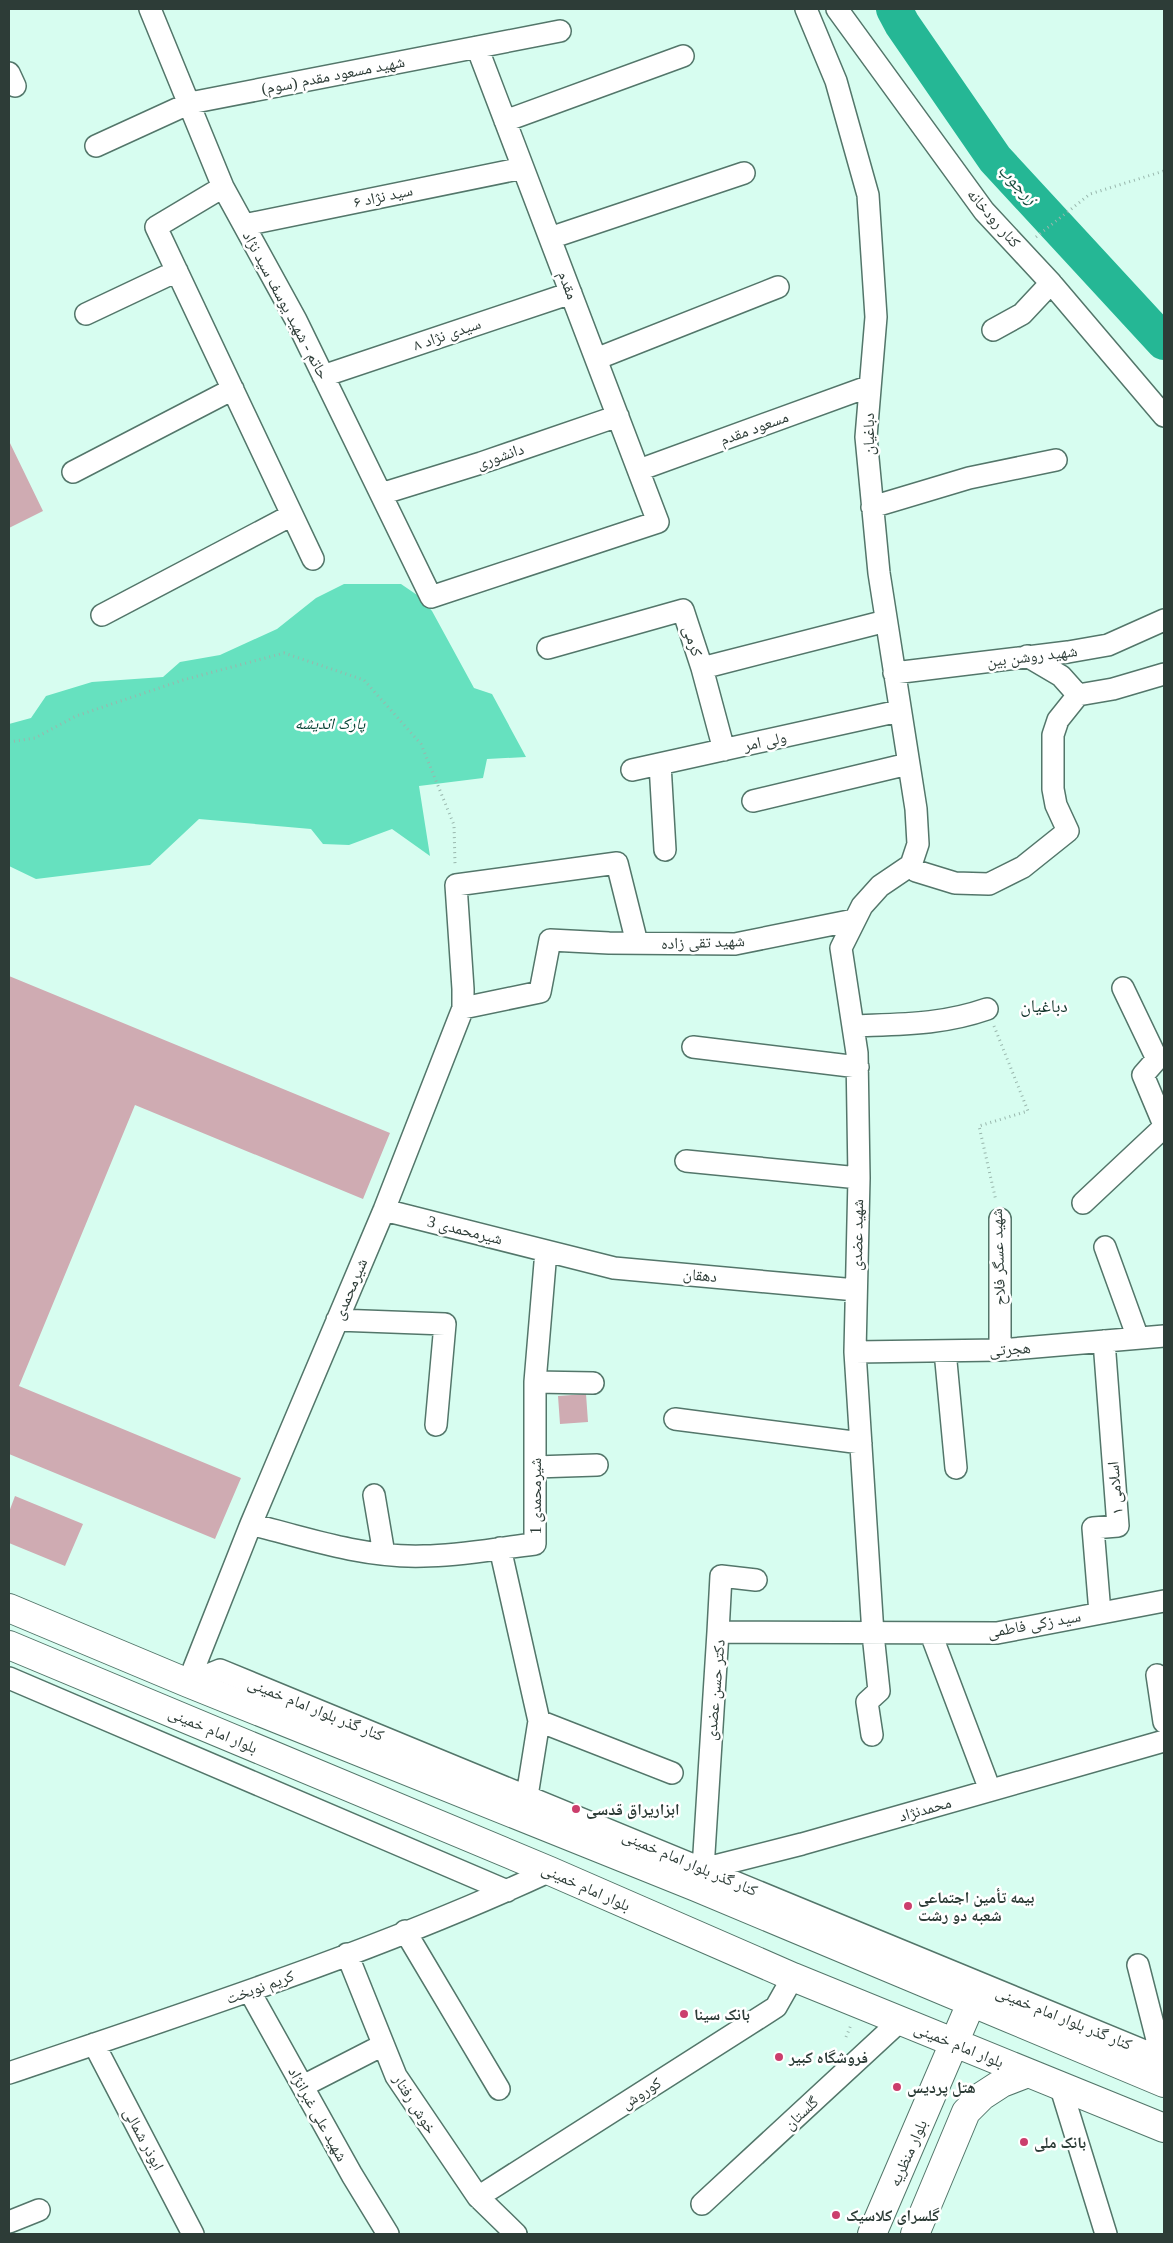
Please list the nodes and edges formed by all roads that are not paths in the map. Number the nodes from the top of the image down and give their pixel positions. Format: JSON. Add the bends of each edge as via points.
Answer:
{"nodes":[{"id":1,"x":150,"y":9,"type":"edge"},
{"id":2,"x":806,"y":9,"type":"edge"},
{"id":3,"x":837,"y":9,"type":"edge"},
{"id":4,"x":560,"y":31,"type":"dead end"},
{"id":5,"x":477,"y":47,"type":"junction"},
{"id":6,"x":683,"y":56,"type":"dead end"},
{"id":7,"x":190,"y":103,"type":"junction"},
{"id":8,"x":505,"y":121,"type":"junction"},
{"id":9,"x":96,"y":146,"type":"dead end"},
{"id":10,"x":523,"y":168,"type":"junction"},
{"id":11,"x":744,"y":173,"type":"dead end"},
{"id":12,"x":223,"y":187,"type":"junction"},
{"id":13,"x":244,"y":225,"type":"junction"},
{"id":14,"x":550,"y":238,"type":"junction"},
{"id":15,"x":177,"y":271,"type":"junction"},
{"id":16,"x":1051,"y":283,"type":"junction"},
{"id":17,"x":778,"y":287,"type":"dead end"},
{"id":18,"x":571,"y":293,"type":"junction"},
{"id":19,"x":86,"y":314,"type":"dead end"},
{"id":20,"x":993,"y":330,"type":"dead end"},
{"id":21,"x":596,"y":359,"type":"junction"},
{"id":22,"x":323,"y":376,"type":"junction"},
{"id":23,"x":870,"y":386,"type":"junction"},
{"id":24,"x":233,"y":390,"type":"junction"},
{"id":25,"x":618,"y":416,"type":"junction"},
{"id":26,"x":1164,"y":416,"type":"edge"},
{"id":27,"x":1056,"y":460,"type":"dead end"},
{"id":28,"x":639,"y":470,"type":"junction"},
{"id":29,"x":73,"y":472,"type":"dead end"},
{"id":30,"x":381,"y":494,"type":"junction"},
{"id":31,"x":872,"y":507,"type":"junction"},
{"id":32,"x":292,"y":515,"type":"junction"},
{"id":33,"x":313,"y":559,"type":"dead end"},
{"id":34,"x":431,"y":597,"type":"joint"},
{"id":35,"x":102,"y":615,"type":"dead end"},
{"id":36,"x":1164,"y":620,"type":"edge"},
{"id":37,"x":886,"y":621,"type":"junction"},
{"id":38,"x":548,"y":648,"type":"dead end"},
{"id":39,"x":1026,"y":656,"type":"junction"},
{"id":40,"x":702,"y":668,"type":"junction"},
{"id":41,"x":894,"y":673,"type":"junction"},
{"id":42,"x":1164,"y":674,"type":"edge"},
{"id":43,"x":1078,"y":695,"type":"junction"},
{"id":44,"x":899,"y":711,"type":"junction"},
{"id":45,"x":724,"y":750,"type":"junction"},
{"id":46,"x":660,"y":764,"type":"junction"},
{"id":47,"x":908,"y":764,"type":"junction"},
{"id":48,"x":632,"y":770,"type":"dead end"},
{"id":49,"x":753,"y":801,"type":"dead end"},
{"id":50,"x":665,"y":850,"type":"dead end"},
{"id":51,"x":911,"y":865,"type":"junction"},
{"id":52,"x":854,"y":920,"type":"junction"},
{"id":53,"x":636,"y":943,"type":"junction"},
{"id":54,"x":1124,"y":988,"type":"dead end"},
{"id":55,"x":462,"y":1008,"type":"junction"},
{"id":56,"x":987,"y":1009,"type":"road end"},
{"id":57,"x":853,"y":1026,"type":"junction"},
{"id":58,"x":693,"y":1047,"type":"dead end"},
{"id":59,"x":1160,"y":1057,"type":"edge"},
{"id":60,"x":858,"y":1067,"type":"junction"},
{"id":61,"x":1164,"y":1126,"type":"edge"},
{"id":62,"x":686,"y":1161,"type":"dead end"},
{"id":63,"x":858,"y":1178,"type":"junction"},
{"id":64,"x":1084,"y":1203,"type":"dead end"},
{"id":65,"x":384,"y":1210,"type":"junction"},
{"id":66,"x":1000,"y":1219,"type":"road end"},
{"id":67,"x":1105,"y":1247,"type":"dead end"},
{"id":68,"x":546,"y":1250,"type":"junction"},
{"id":69,"x":856,"y":1290,"type":"junction"},
{"id":70,"x":337,"y":1320,"type":"junction"},
{"id":71,"x":1164,"y":1336,"type":"edge"},
{"id":72,"x":1138,"y":1338,"type":"junction"},
{"id":73,"x":1104,"y":1341,"type":"junction"},
{"id":74,"x":1000,"y":1350,"type":"junction"},
{"id":75,"x":945,"y":1351,"type":"junction"},
{"id":76,"x":855,"y":1352,"type":"junction"},
{"id":77,"x":535,"y":1382,"type":"junction"},
{"id":78,"x":593,"y":1383,"type":"dead end"},
{"id":79,"x":675,"y":1419,"type":"dead end"},
{"id":80,"x":436,"y":1425,"type":"dead end"},
{"id":81,"x":861,"y":1443,"type":"junction"},
{"id":82,"x":597,"y":1465,"type":"dead end"},
{"id":83,"x":535,"y":1467,"type":"junction"},
{"id":84,"x":956,"y":1468,"type":"dead end"},
{"id":85,"x":374,"y":1495,"type":"dead end"},
{"id":86,"x":251,"y":1524,"type":"junction"},
{"id":87,"x":500,"y":1548,"type":"junction"},
{"id":88,"x":384,"y":1554,"type":"junction"},
{"id":89,"x":756,"y":1580,"type":"dead end"},
{"id":90,"x":1164,"y":1601,"type":"edge"},
{"id":91,"x":9,"y":1608,"type":"edge"},
{"id":92,"x":1100,"y":1613,"type":"junction"},
{"id":93,"x":718,"y":1632,"type":"junction"},
{"id":94,"x":873,"y":1634,"type":"junction"},
{"id":95,"x":931,"y":1634,"type":"junction"},
{"id":96,"x":9,"y":1645,"type":"edge"},
{"id":97,"x":1157,"y":1675,"type":"dead end"},
{"id":98,"x":9,"y":1678,"type":"edge"},
{"id":99,"x":188,"y":1683,"type":"junction"},
{"id":100,"x":540,"y":1721,"type":"junction"},
{"id":101,"x":1164,"y":1722,"type":"edge"},
{"id":102,"x":872,"y":1735,"type":"dead end"},
{"id":103,"x":1164,"y":1741,"type":"edge"},
{"id":104,"x":672,"y":1773,"type":"dead end"},
{"id":105,"x":990,"y":1790,"type":"junction"},
{"id":106,"x":527,"y":1796,"type":"junction"},
{"id":107,"x":550,"y":1870,"type":"junction"},
{"id":108,"x":699,"y":1878,"type":"junction"},
{"id":109,"x":507,"y":1891,"type":"junction"},
{"id":110,"x":405,"y":1931,"type":"junction"},
{"id":111,"x":348,"y":1954,"type":"junction"},
{"id":112,"x":1138,"y":1965,"type":"dead end"},
{"id":113,"x":793,"y":1977,"type":"junction"},
{"id":114,"x":250,"y":1992,"type":"junction"},
{"id":115,"x":972,"y":2001,"type":"junction"},
{"id":116,"x":900,"y":2021,"type":"junction"},
{"id":117,"x":954,"y":2043,"type":"junction"},
{"id":118,"x":94,"y":2044,"type":"junction"},
{"id":119,"x":383,"y":2045,"type":"junction"},
{"id":120,"x":1164,"y":2067,"type":"edge"},
{"id":121,"x":9,"y":2073,"type":"edge"},
{"id":122,"x":1028,"y":2073,"type":"junction"},
{"id":123,"x":1060,"y":2085,"type":"junction"},
{"id":124,"x":303,"y":2086,"type":"junction"},
{"id":125,"x":499,"y":2089,"type":"dead end"},
{"id":126,"x":931,"y":2100,"type":"junction"},
{"id":127,"x":966,"y":2112,"type":"junction"},
{"id":128,"x":1164,"y":2128,"type":"edge"},
{"id":129,"x":478,"y":2197,"type":"junction"},
{"id":130,"x":702,"y":2204,"type":"dead end"},
{"id":131,"x":39,"y":2210,"type":"dead end"},
{"id":132,"x":9,"y":2222,"type":"edge"},
{"id":133,"x":1101,"y":2231,"type":"edge"},
{"id":134,"x":193,"y":2234,"type":"edge"},
{"id":135,"x":388,"y":2234,"type":"edge"},
{"id":136,"x":516,"y":2234,"type":"edge"},
{"id":137,"x":872,"y":2234,"type":"edge"},
{"id":138,"x":915,"y":2234,"type":"edge"}],
"edges":[{"from":1,"to":7,"type":"street","name":"حاتم - شهید یوسف سید نژاد"},
{"from":2,"to":23,"type":"street","name":"دباغیان","via":[[836,81],[868,195],[876,317]]},
{"from":3,"to":16,"type":"street","name":"کنار رودخانه","via":[[984,211]]},
{"from":4,"to":5,"type":"street","name":"شهید مسعود مقدم (سوم)"},
{"from":5,"to":7,"type":"street","name":"شهید مسعود مقدم (سوم)"},
{"from":5,"to":8,"type":"street","name":"مقدم"},
{"from":6,"to":8,"type":"street"},
{"from":7,"to":9,"type":"street","name":"شهید مسعود مقدم (سوم)"},
{"from":7,"to":12,"type":"street","name":"حاتم - شهید یوسف سید نژاد"},
{"from":8,"to":10,"type":"street","name":"مقدم"},
{"from":10,"to":13,"type":"street","name":"سید نژاد ۶"},
{"from":10,"to":14,"type":"street","name":"مقدم"},
{"from":11,"to":14,"type":"street"},
{"from":12,"to":13,"type":"street","name":"حاتم - شهید یوسف سید نژاد"},
{"from":12,"to":15,"type":"street","via":[[156,226]]},
{"from":13,"to":22,"type":"street","name":"حاتم - شهید یوسف سید نژاد"},
{"from":14,"to":18,"type":"street","name":"مقدم"},
{"from":15,"to":19,"type":"street"},
{"from":15,"to":24,"type":"street"},
{"from":16,"to":20,"type":"street","via":[[1022,314]]},
{"from":16,"to":26,"type":"street","name":"کنار رودخانه"},
{"from":17,"to":21,"type":"street"},
{"from":18,"to":21,"type":"street","name":"مقدم"},
{"from":18,"to":22,"type":"street","name":"سیدی نژاد ۸"},
{"from":21,"to":25,"type":"street","name":"مقدم"},
{"from":22,"to":30,"type":"street","name":"حاتم - شهید یوسف سید نژاد"},
{"from":23,"to":28,"type":"street","name":"مسعود مقدم"},
{"from":23,"to":31,"type":"street","name":"دباغیان","via":[[866,436]]},
{"from":24,"to":29,"type":"street"},
{"from":24,"to":32,"type":"street"},
{"from":25,"to":28,"type":"street","name":"مقدم"},
{"from":25,"to":30,"type":"street","name":"دانشوری"},
{"from":27,"to":31,"type":"street","via":[[968,478]]},
{"from":28,"to":34,"type":"street","name":"مقدم","via":[[658,522]]},
{"from":30,"to":34,"type":"street","name":"حاتم - شهید یوسف سید نژاد"},
{"from":31,"to":37,"type":"street","name":"دباغیان"},
{"from":32,"to":33,"type":"street"},
{"from":32,"to":35,"type":"street"},
{"from":36,"to":39,"type":"street","name":"شهید روشن بین","via":[[1108,645]]},
{"from":37,"to":40,"type":"street"},
{"from":37,"to":41,"type":"street","name":"دباغیان"},
{"from":38,"to":40,"type":"street","name":"کرمی","via":[[683,610]]},
{"from":39,"to":41,"type":"street","name":"شهید روشن بین"},
{"from":39,"to":43,"type":"street","via":[[1061,676]]},
{"from":40,"to":45,"type":"street","name":"کرمی"},
{"from":41,"to":44,"type":"street","name":"دباغیان"},
{"from":42,"to":43,"type":"street"},
{"from":43,"to":51,"type":"street","via":[[1058,720],[1053,735],[1053,789],[1068,832],[1023,867],[989,884],[955,883],[916,871]]},
{"from":44,"to":45,"type":"street","name":"ولی امر"},
{"from":44,"to":47,"type":"street","name":"دباغیان"},
{"from":45,"to":46,"type":"street","name":"ولی امر"},
{"from":46,"to":48,"type":"street","name":"ولی امر"},
{"from":46,"to":50,"type":"street"},
{"from":47,"to":49,"type":"street"},
{"from":47,"to":51,"type":"street","name":"دباغیان","via":[[918,844]]},
{"from":51,"to":52,"type":"street","name":"شهید عضدی","via":[[880,886]]},
{"from":52,"to":53,"type":"street","name":"شهید تقی زاده","via":[[735,944]]},
{"from":52,"to":57,"type":"street","name":"شهید عضدی","via":[[841,948]]},
{"from":53,"to":55,"type":"street","name":"شهید تقی زاده","via":[[550,940],[540,992]]},
{"from":53,"to":55,"type":"street","name":"شیرمحمدی","via":[[617,863],[456,885]]},
{"from":54,"to":59,"type":"street"},
{"from":55,"to":65,"type":"street","name":"شیرمحمدی"},
{"from":56,"to":57,"type":"street","via":[[931,1023]]},
{"from":57,"to":60,"type":"street","name":"شهید عضدی"},
{"from":58,"to":60,"type":"street"},
{"from":59,"to":61,"type":"street","via":[[1144,1075]]},
{"from":60,"to":63,"type":"street","name":"شهید عضدی"},
{"from":61,"to":64,"type":"street"},
{"from":62,"to":63,"type":"street"},
{"from":63,"to":69,"type":"street","name":"شهید عضدی"},
{"from":65,"to":68,"type":"street","name":"شیرمحمدی 3"},
{"from":65,"to":70,"type":"street","name":"شیرمحمدی"},
{"from":66,"to":74,"type":"street","name":"شهید عسگر فلاح"},
{"from":67,"to":72,"type":"street"},
{"from":68,"to":69,"type":"street","name":"دهقان","via":[[614,1268]]},
{"from":68,"to":77,"type":"street","name":"شیرمحمدی 1"},
{"from":69,"to":76,"type":"street","name":"شهید عضدی"},
{"from":70,"to":80,"type":"street","via":[[444,1324]]},
{"from":70,"to":86,"type":"street","name":"شیرمحمدی"},
{"from":71,"to":72,"type":"street","name":"هجرتی"},
{"from":72,"to":73,"type":"street","name":"هجرتی"},
{"from":73,"to":74,"type":"street","name":"هجرتی"},
{"from":73,"to":92,"type":"street","name":"اسلامی ۱","via":[[1118,1526],[1093,1528]]},
{"from":74,"to":75,"type":"street","name":"هجرتی"},
{"from":75,"to":76,"type":"street","name":"هجرتی"},
{"from":75,"to":84,"type":"street"},
{"from":76,"to":81,"type":"street","name":"شهید عضدی"},
{"from":77,"to":78,"type":"street"},
{"from":77,"to":83,"type":"street","name":"شیرمحمدی 1"},
{"from":79,"to":81,"type":"street"},
{"from":81,"to":94,"type":"street","name":"شهید عضدی"},
{"from":82,"to":83,"type":"street"},
{"from":83,"to":87,"type":"street","name":"شیرمحمدی 1","via":[[535,1544]]},
{"from":85,"to":88,"type":"street"},
{"from":86,"to":88,"type":"street","name":"شیرمحمدی 1","via":[[350,1550]]},
{"from":86,"to":99,"type":"street","name":"شیرمحمدی"},
{"from":87,"to":88,"type":"street","name":"شیرمحمدی 1","via":[[424,1556]]},
{"from":87,"to":100,"type":"street"},
{"from":89,"to":93,"type":"street","via":[[721,1576]]},
{"from":90,"to":92,"type":"street","name":"سید زکی فاطمی"},
{"from":91,"to":99,"type":"main road","name":"بلوار امام خمینی"},
{"from":92,"to":95,"type":"street","name":"سید زکی فاطمی","via":[[997,1633]]},
{"from":93,"to":94,"type":"street","name":"دکتر حسن عضدی"},
{"from":93,"to":108,"type":"street","name":"دکتر حسن عضدی"},
{"from":94,"to":95,"type":"street","name":"سید زکی فاطمی"},
{"from":94,"to":102,"type":"street","name":"شهید عضدی","via":[[879,1691],[867,1702]]},
{"from":95,"to":105,"type":"street"},
{"from":96,"to":107,"type":"main road","name":"بلوار امام خمینی"},
{"from":97,"to":101,"type":"street"},
{"from":98,"to":109,"type":"street"},
{"from":99,"to":106,"type":"street","name":"کنار گذر بلوار امام خمینی","via":[[220,1670]]},
{"from":99,"to":108,"type":"main road","name":"بلوار امام خمینی"},
{"from":100,"to":104,"type":"street"},
{"from":100,"to":106,"type":"street"},
{"from":103,"to":105,"type":"street","name":"محمدنژاد"},
{"from":105,"to":108,"type":"street","name":"محمدنژاد","via":[[802,1844]]},
{"from":106,"to":108,"type":"street","name":"کنار گذر بلوار امام خمینی"},
{"from":107,"to":109,"type":"street","name":"کریم نوبخت"},
{"from":107,"to":113,"type":"main road","name":"بلوار امام خمینی"},
{"from":108,"to":115,"type":"main road","name":"بلوار امام خمینی"},
{"from":108,"to":120,"type":"street","name":"کنار گذر بلوار امام خمینی"},
{"from":109,"to":110,"type":"street","name":"کریم نوبخت"},
{"from":110,"to":111,"type":"street","name":"کریم نوبخت"},
{"from":110,"to":125,"type":"street"},
{"from":111,"to":114,"type":"street","name":"کریم نوبخت"},
{"from":111,"to":119,"type":"street","name":"خوش رفتار"},
{"from":112,"to":120,"type":"street"},
{"from":113,"to":116,"type":"main road","name":"بلوار امام خمینی"},
{"from":113,"to":129,"type":"street","name":"کوروش","via":[[776,2006]]},
{"from":114,"to":118,"type":"street","name":"کریم نوبخت"},
{"from":114,"to":124,"type":"street","name":"شهید علی غبرانژاد"},
{"from":115,"to":117,"type":"main road","name":"بلوار منظریه"},
{"from":115,"to":120,"type":"main road","name":"بلوار امام خمینی"},
{"from":116,"to":117,"type":"main road","name":"بلوار امام خمینی"},
{"from":116,"to":130,"type":"street","name":"گلستان"},
{"from":117,"to":122,"type":"main road","name":"بلوار امام خمینی"},
{"from":117,"to":126,"type":"main road","name":"بلوار منظریه"},
{"from":118,"to":121,"type":"street","name":"کریم نوبخت"},
{"from":118,"to":134,"type":"street","name":"ابوذر شمالی"},
{"from":119,"to":124,"type":"street"},
{"from":119,"to":129,"type":"street","name":"خوش رفتار","via":[[396,2076]]},
{"from":122,"to":123,"type":"main road","name":"بلوار امام خمینی"},
{"from":122,"to":127,"type":"main road","via":[[1002,2083]]},
{"from":123,"to":128,"type":"main road","name":"بلوار امام خمینی"},
{"from":123,"to":133,"type":"street"},
{"from":124,"to":135,"type":"street","name":"شهید علی غبرانژاد"},
{"from":126,"to":127,"type":"main road","via":[[950,2096],[960,2102]]},
{"from":126,"to":137,"type":"main road","name":"بلوار منظریه"},
{"from":127,"to":138,"type":"main road"},
{"from":129,"to":136,"type":"street","name":"خوش رفتار"},
{"from":131,"to":132,"type":"street"}]}
